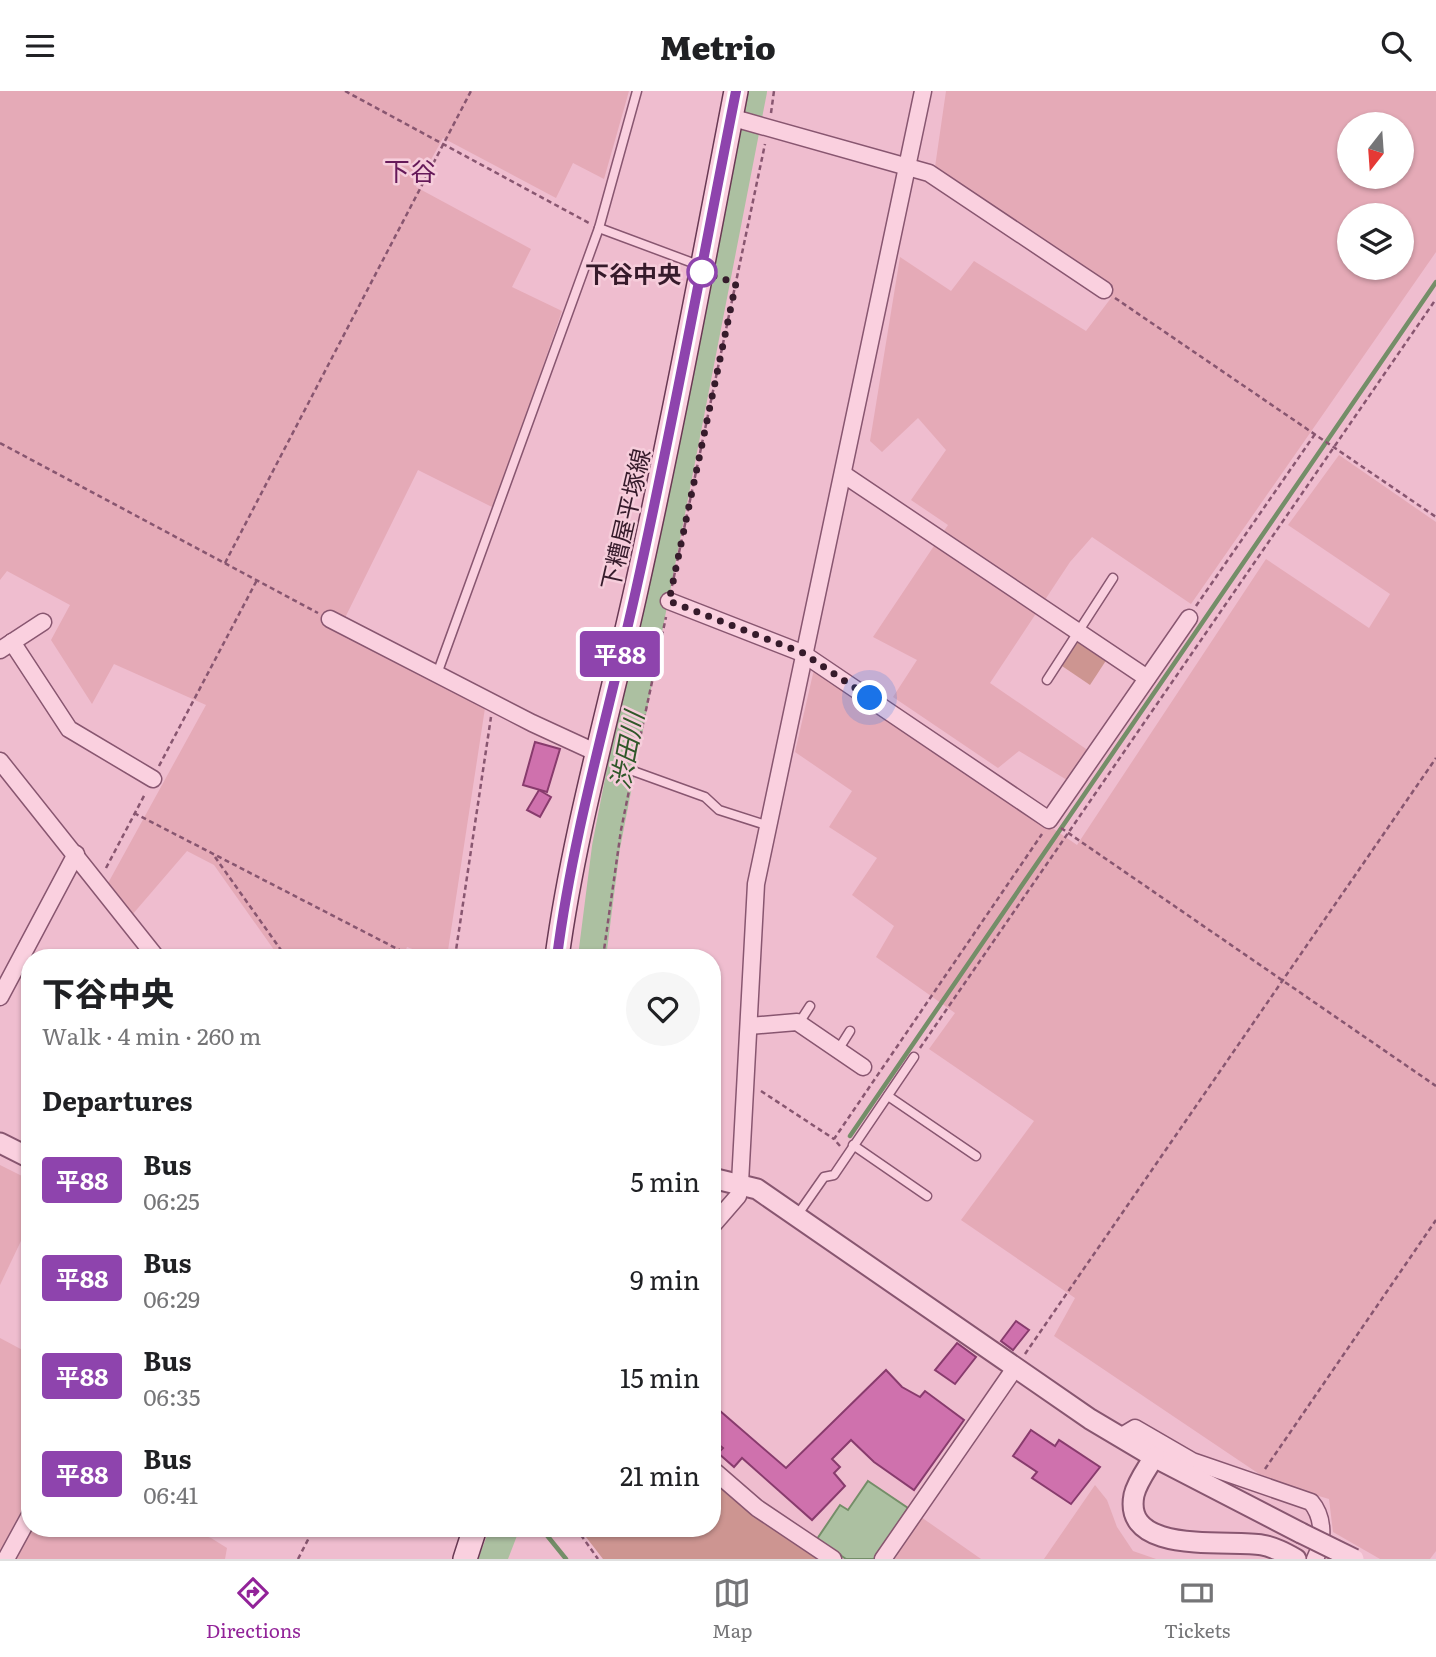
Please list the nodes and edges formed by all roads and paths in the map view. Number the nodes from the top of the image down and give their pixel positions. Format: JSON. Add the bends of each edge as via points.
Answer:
{"nodes":[{"id":1,"x":345,"y":91,"type":"edge"},
{"id":2,"x":471,"y":91,"type":"edge"},
{"id":3,"x":638,"y":91,"type":"edge"},
{"id":4,"x":736,"y":91,"type":"edge"},
{"id":5,"x":774,"y":91,"type":"edge"},
{"id":6,"x":923,"y":91,"type":"edge"},
{"id":7,"x":730,"y":117,"type":"junction"},
{"id":8,"x":769,"y":128,"type":"junction"},
{"id":9,"x":442,"y":146,"type":"junction"},
{"id":10,"x":907,"y":165,"type":"junction"},
{"id":11,"x":599,"y":228,"type":"junction"},
{"id":12,"x":703,"y":267,"type":"junction"},
{"id":13,"x":1104,"y":290,"type":"joint"},
{"id":14,"x":1436,"y":299,"type":"edge"},
{"id":15,"x":1315,"y":434,"type":"junction"},
{"id":16,"x":0,"y":443,"type":"edge"},
{"id":17,"x":1335,"y":448,"type":"junction"},
{"id":18,"x":843,"y":474,"type":"junction"},
{"id":19,"x":1436,"y":517,"type":"edge"},
{"id":20,"x":225,"y":563,"type":"junction"},
{"id":21,"x":1113,"y":578,"type":"dead end"},
{"id":22,"x":257,"y":580,"type":"junction"},
{"id":23,"x":669,"y":601,"type":"junction"},
{"id":24,"x":1189,"y":618,"type":"joint"},
{"id":25,"x":330,"y":619,"type":"joint"},
{"id":26,"x":43,"y":622,"type":"dead end"},
{"id":27,"x":1077,"y":632,"type":"junction"},
{"id":28,"x":6,"y":646,"type":"edge"},
{"id":29,"x":803,"y":653,"type":"junction"},
{"id":30,"x":437,"y":674,"type":"junction"},
{"id":31,"x":1147,"y":678,"type":"junction"},
{"id":32,"x":1046,"y":680,"type":"dead end"},
{"id":33,"x":493,"y":703,"type":"junction"},
{"id":34,"x":596,"y":752,"type":"junction"},
{"id":35,"x":1436,"y":758,"type":"edge"},
{"id":36,"x":0,"y":761,"type":"edge"},
{"id":37,"x":633,"y":771,"type":"junction"},
{"id":38,"x":153,"y":779,"type":"junction"},
{"id":39,"x":134,"y":813,"type":"junction"},
{"id":40,"x":1049,"y":820,"type":"junction"},
{"id":41,"x":769,"y":827,"type":"junction"},
{"id":42,"x":1068,"y":832,"type":"junction"},
{"id":43,"x":76,"y":854,"type":"junction"},
{"id":44,"x":214,"y":854,"type":"junction"},
{"id":45,"x":98,"y":883,"type":"junction"},
{"id":46,"x":26,"y":949,"type":"edge"},
{"id":47,"x":150,"y":949,"type":"edge"},
{"id":48,"x":280,"y":949,"type":"edge"},
{"id":49,"x":398,"y":949,"type":"edge"},
{"id":50,"x":456,"y":949,"type":"edge"},
{"id":51,"x":558,"y":949,"type":"edge"},
{"id":52,"x":604,"y":949,"type":"edge"},
{"id":53,"x":21,"y":957,"type":"edge"},
{"id":54,"x":1284,"y":980,"type":"junction"},
{"id":55,"x":0,"y":997,"type":"edge"},
{"id":56,"x":810,"y":1006,"type":"dead end"},
{"id":57,"x":799,"y":1023,"type":"junction"},
{"id":58,"x":749,"y":1026,"type":"junction"},
{"id":59,"x":850,"y":1031,"type":"dead end"},
{"id":60,"x":838,"y":1050,"type":"junction"},
{"id":61,"x":914,"y":1057,"type":"joint"},
{"id":62,"x":863,"y":1067,"type":"dead end"},
{"id":63,"x":746,"y":1081,"type":"junction"},
{"id":64,"x":1436,"y":1086,"type":"edge"},
{"id":65,"x":888,"y":1095,"type":"junction"},
{"id":66,"x":834,"y":1139,"type":"junction"},
{"id":67,"x":0,"y":1143,"type":"edge"},
{"id":68,"x":851,"y":1148,"type":"junction"},
{"id":69,"x":21,"y":1154,"type":"edge"},
{"id":70,"x":976,"y":1156,"type":"dead end"},
{"id":71,"x":721,"y":1180,"type":"edge"},
{"id":72,"x":740,"y":1183,"type":"junction"},
{"id":73,"x":927,"y":1196,"type":"dead end"},
{"id":74,"x":721,"y":1216,"type":"edge"},
{"id":75,"x":796,"y":1216,"type":"junction"},
{"id":76,"x":1436,"y":1220,"type":"edge"},
{"id":77,"x":1015,"y":1368,"type":"junction"},
{"id":78,"x":1120,"y":1437,"type":"junction"},
{"id":79,"x":1154,"y":1457,"type":"junction"},
{"id":80,"x":721,"y":1477,"type":"edge"},
{"id":81,"x":1255,"y":1484,"type":"junction"},
{"id":82,"x":21,"y":1532,"type":"edge"},
{"id":83,"x":309,"y":1537,"type":"edge"},
{"id":84,"x":472,"y":1537,"type":"edge"},
{"id":85,"x":582,"y":1537,"type":"edge"},
{"id":86,"x":6,"y":1559,"type":"edge"},
{"id":87,"x":298,"y":1559,"type":"edge"},
{"id":88,"x":466,"y":1559,"type":"edge"},
{"id":89,"x":598,"y":1559,"type":"edge"},
{"id":90,"x":833,"y":1559,"type":"edge"},
{"id":91,"x":883,"y":1559,"type":"edge"},
{"id":92,"x":1296,"y":1559,"type":"edge"},
{"id":93,"x":1315,"y":1559,"type":"edge"},
{"id":94,"x":1354,"y":1559,"type":"edge"}],
"edges":[{"from":1,"to":9,"type":"path"},
{"from":2,"to":9,"type":"path"},
{"from":3,"to":11,"type":"lane"},
{"from":4,"to":7,"type":"main road","name":"下糟屋平塚線"},
{"from":5,"to":8,"type":"path"},
{"from":6,"to":10,"type":"street"},
{"from":7,"to":8,"type":"street"},
{"from":7,"to":12,"type":"main road","name":"下糟屋平塚線"},
{"from":8,"to":10,"type":"street"},
{"from":8,"to":23,"type":"path"},
{"from":9,"to":11,"type":"path"},
{"from":9,"to":20,"type":"path"},
{"from":10,"to":13,"type":"street","via":[[929,173]]},
{"from":10,"to":18,"type":"street"},
{"from":11,"to":12,"type":"lane"},
{"from":11,"to":30,"type":"lane"},
{"from":12,"to":34,"type":"main road","name":"下糟屋平塚線","via":[[635,594]]},
{"from":13,"to":15,"type":"path"},
{"from":14,"to":17,"type":"path"},
{"from":15,"to":17,"type":"path"},
{"from":15,"to":24,"type":"path"},
{"from":16,"to":20,"type":"path"},
{"from":17,"to":19,"type":"path"},
{"from":17,"to":42,"type":"path"},
{"from":18,"to":27,"type":"street"},
{"from":18,"to":29,"type":"street"},
{"from":20,"to":22,"type":"path"},
{"from":21,"to":27,"type":"lane"},
{"from":22,"to":25,"type":"path"},
{"from":22,"to":38,"type":"path"},
{"from":23,"to":29,"type":"street"},
{"from":23,"to":37,"type":"path"},
{"from":24,"to":31,"type":"street"},
{"from":25,"to":30,"type":"street"},
{"from":26,"to":28,"type":"street"},
{"from":27,"to":31,"type":"street"},
{"from":27,"to":32,"type":"lane"},
{"from":28,"to":38,"type":"street","via":[[69,729]]},
{"from":29,"to":40,"type":"street"},
{"from":29,"to":41,"type":"street"},
{"from":30,"to":33,"type":"street"},
{"from":31,"to":40,"type":"street"},
{"from":33,"to":34,"type":"street"},
{"from":33,"to":50,"type":"path"},
{"from":34,"to":51,"type":"main road","name":"下糟屋平塚線"},
{"from":35,"to":54,"type":"path"},
{"from":36,"to":43,"type":"street"},
{"from":37,"to":41,"type":"lane"},
{"from":37,"to":52,"type":"path"},
{"from":38,"to":39,"type":"path"},
{"from":39,"to":44,"type":"path"},
{"from":39,"to":45,"type":"path"},
{"from":40,"to":42,"type":"path"},
{"from":40,"to":66,"type":"path"},
{"from":41,"to":58,"type":"street","via":[[757,884]]},
{"from":42,"to":54,"type":"path"},
{"from":42,"to":61,"type":"path"},
{"from":43,"to":45,"type":"street"},
{"from":43,"to":46,"type":"street"},
{"from":44,"to":48,"type":"path"},
{"from":44,"to":49,"type":"path"},
{"from":45,"to":47,"type":"street"},
{"from":53,"to":55,"type":"street"},
{"from":54,"to":64,"type":"path"},
{"from":54,"to":77,"type":"path"},
{"from":56,"to":57,"type":"lane"},
{"from":57,"to":58,"type":"street"},
{"from":57,"to":60,"type":"street"},
{"from":58,"to":63,"type":"street"},
{"from":59,"to":60,"type":"lane"},
{"from":60,"to":62,"type":"street"},
{"from":61,"to":65,"type":"lane"},
{"from":63,"to":66,"type":"path"},
{"from":63,"to":72,"type":"street"},
{"from":65,"to":68,"type":"lane"},
{"from":65,"to":70,"type":"lane"},
{"from":66,"to":68,"type":"path"},
{"from":67,"to":69,"type":"street"},
{"from":68,"to":73,"type":"lane"},
{"from":68,"to":75,"type":"lane","via":[[834,1175],[824,1177]]},
{"from":71,"to":72,"type":"street"},
{"from":72,"to":74,"type":"street","via":[[738,1196]]},
{"from":72,"to":75,"type":"street"},
{"from":75,"to":77,"type":"street"},
{"from":76,"to":81,"type":"path"},
{"from":77,"to":78,"type":"street"},
{"from":77,"to":91,"type":"street"},
{"from":78,"to":79,"type":"street"},
{"from":78,"to":81,"type":"street","via":[[1135,1428],[1192,1461]]},
{"from":79,"to":92,"type":"street","via":[[1134,1504],[1140,1521],[1153,1534],[1174,1541],[1260,1545]]},
{"from":79,"to":94,"type":"street","bridge":true},
{"from":80,"to":90,"type":"street","via":[[757,1508]]},
{"from":81,"to":93,"type":"street","via":[[1311,1502],[1320,1513]]},
{"from":82,"to":86,"type":"street"},
{"from":83,"to":87,"type":"path"},
{"from":84,"to":88,"type":"main road"},
{"from":85,"to":89,"type":"path"}]}
